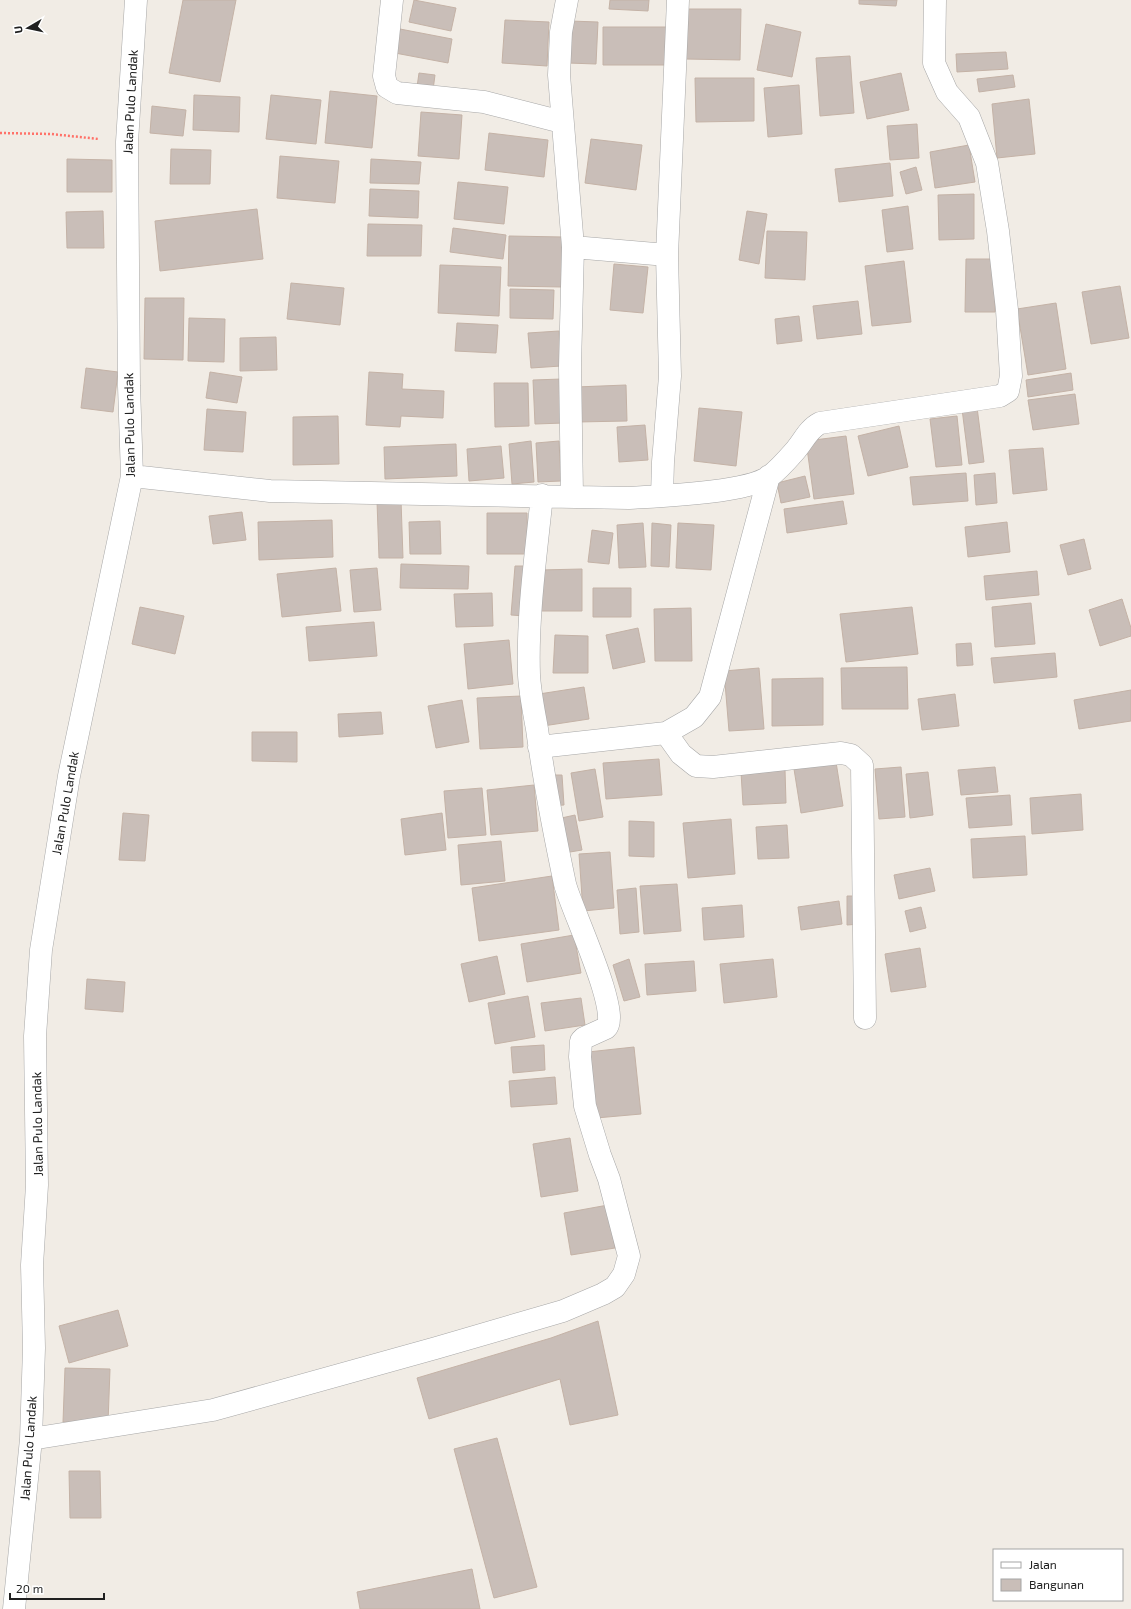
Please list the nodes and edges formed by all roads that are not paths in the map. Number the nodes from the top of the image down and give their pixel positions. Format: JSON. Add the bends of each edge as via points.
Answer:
{"nodes":[{"id":1,"x":136,"y":0,"type":"edge"},
{"id":2,"x":392,"y":0,"type":"edge"},
{"id":3,"x":678,"y":0,"type":"edge"},
{"id":4,"x":935,"y":0,"type":"edge"},
{"id":5,"x":561,"y":1,"type":"edge"},
{"id":6,"x":562,"y":122,"type":"junction"},
{"id":7,"x":573,"y":247,"type":"junction"},
{"id":8,"x":668,"y":255,"type":"junction"},
{"id":9,"x":132,"y":476,"type":"junction"},
{"id":10,"x":769,"y":476,"type":"junction"},
{"id":11,"x":542,"y":495,"type":"junction"},
{"id":12,"x":572,"y":496,"type":"junction"},
{"id":13,"x":662,"y":496,"type":"junction"},
{"id":14,"x":666,"y":733,"type":"junction"},
{"id":15,"x":539,"y":747,"type":"junction"},
{"id":16,"x":865,"y":1018,"type":"dead end"},
{"id":17,"x":31,"y":1440,"type":"junction"},
{"id":18,"x":14,"y":1609,"type":"edge"}],
"edges":[{"from":1,"to":9,"type":"street","name":"Jalan Pulo Landak","via":[[127,142]]},
{"from":2,"to":6,"type":"street","via":[[384,76],[387,87],[396,93],[484,102]]},
{"from":3,"to":8,"type":"street"},
{"from":4,"to":10,"type":"street","via":[[934,63],[948,92],[969,117],[987,163],[1007,310],[1011,376],[1008,391],[1000,396],[820,423],[813,426],[794,452]]},
{"from":5,"to":6,"type":"street","via":[[559,75]]},
{"from":6,"to":7,"type":"street"},
{"from":7,"to":8,"type":"street"},
{"from":7,"to":12,"type":"street","via":[[570,367]]},
{"from":8,"to":13,"type":"street","via":[[670,376]]},
{"from":9,"to":11,"type":"street","via":[[270,491]]},
{"from":9,"to":17,"type":"street","name":"Jalan Pulo Landak","via":[[69,776],[41,950],[35,1036],[37,1184],[32,1265],[34,1348]]},
{"from":10,"to":13,"type":"street","via":[[746,485],[725,489]]},
{"from":10,"to":14,"type":"street","via":[[710,697],[694,717]]},
{"from":11,"to":12,"type":"street"},
{"from":11,"to":15,"type":"street","via":[[533,586],[529,676]]},
{"from":12,"to":13,"type":"street"},
{"from":14,"to":15,"type":"street"},
{"from":14,"to":16,"type":"street","via":[[681,754],[696,766],[713,767],[841,753],[852,755],[862,765]]},
{"from":15,"to":17,"type":"street","via":[[567,892],[598,971],[610,1017],[609,1026],[581,1041],[580,1057],[585,1106],[609,1179],[629,1256],[624,1274],[615,1287],[562,1311],[213,1410]]},
{"from":17,"to":18,"type":"street","name":"Jalan Pulo Landak"}]}
